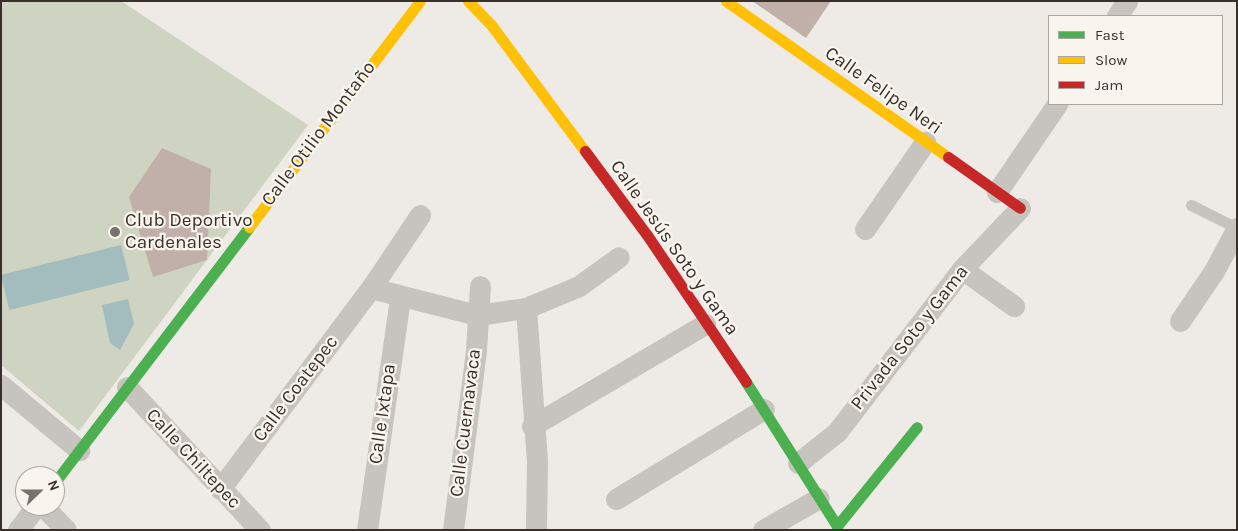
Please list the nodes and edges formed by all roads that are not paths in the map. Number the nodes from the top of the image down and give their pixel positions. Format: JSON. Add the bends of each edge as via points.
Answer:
{"nodes":[{"id":1,"x":420,"y":1,"type":"edge"},
{"id":2,"x":468,"y":1,"type":"edge"},
{"id":3,"x":726,"y":1,"type":"edge"},
{"id":4,"x":1127,"y":1,"type":"edge"},
{"id":5,"x":1118,"y":15,"type":"edge"},
{"id":6,"x":1056,"y":105,"type":"edge"},
{"id":7,"x":925,"y":142,"type":"junction"},
{"id":8,"x":997,"y":192,"type":"junction"},
{"id":9,"x":1191,"y":205,"type":"dead end"},
{"id":10,"x":1020,"y":208,"type":"joint"},
{"id":11,"x":420,"y":216,"type":"dead end"},
{"id":12,"x":1237,"y":228,"type":"edge"},
{"id":13,"x":865,"y":229,"type":"dead end"},
{"id":14,"x":618,"y":257,"type":"dead end"},
{"id":15,"x":962,"y":268,"type":"junction"},
{"id":16,"x":480,"y":286,"type":"dead end"},
{"id":17,"x":371,"y":288,"type":"junction"},
{"id":18,"x":400,"y":298,"type":"junction"},
{"id":19,"x":1014,"y":306,"type":"dead end"},
{"id":20,"x":526,"y":308,"type":"junction"},
{"id":21,"x":477,"y":315,"type":"junction"},
{"id":22,"x":1180,"y":321,"type":"dead end"},
{"id":23,"x":705,"y":324,"type":"junction"},
{"id":24,"x":1,"y":385,"type":"edge"},
{"id":25,"x":127,"y":387,"type":"junction"},
{"id":26,"x":764,"y":409,"type":"junction"},
{"id":27,"x":532,"y":426,"type":"junction"},
{"id":28,"x":917,"y":428,"type":"dead end"},
{"id":29,"x":79,"y":450,"type":"junction"},
{"id":30,"x":798,"y":463,"type":"junction"},
{"id":31,"x":65,"y":469,"type":"edge"},
{"id":32,"x":220,"y":489,"type":"junction"},
{"id":33,"x":819,"y":498,"type":"junction"},
{"id":34,"x":616,"y":499,"type":"dead end"},
{"id":35,"x":28,"y":516,"type":"edge"},
{"id":36,"x":53,"y":516,"type":"edge"},
{"id":37,"x":18,"y":530,"type":"edge"},
{"id":38,"x":66,"y":530,"type":"edge"},
{"id":39,"x":260,"y":530,"type":"edge"},
{"id":40,"x":367,"y":530,"type":"edge"},
{"id":41,"x":452,"y":530,"type":"edge"},
{"id":42,"x":536,"y":530,"type":"edge"},
{"id":43,"x":763,"y":530,"type":"edge"}],
"edges":[{"from":1,"to":25,"type":"street","name":"Calle Otilio Montaño"},
{"from":2,"to":23,"type":"street","name":"Calle Jesús Soto y Gama","via":[[492,26],[647,235]]},
{"from":3,"to":7,"type":"street","name":"Calle Felipe Neri"},
{"from":4,"to":5,"type":"street"},
{"from":6,"to":8,"type":"street"},
{"from":7,"to":8,"type":"street","name":"Calle Felipe Neri"},
{"from":7,"to":13,"type":"street"},
{"from":8,"to":10,"type":"street","name":"Calle Felipe Neri"},
{"from":9,"to":12,"type":"lane"},
{"from":10,"to":15,"type":"street","name":"Privada Soto y Gama"},
{"from":11,"to":17,"type":"street","name":"Calle Coatepec"},
{"from":12,"to":22,"type":"street","via":[[1214,271]]},
{"from":14,"to":20,"type":"street","via":[[579,286]]},
{"from":15,"to":19,"type":"street"},
{"from":15,"to":30,"type":"street","name":"Privada Soto y Gama","via":[[837,432]]},
{"from":16,"to":21,"type":"street","name":"Calle Cuernavaca"},
{"from":17,"to":18,"type":"street"},
{"from":17,"to":32,"type":"street","name":"Calle Coatepec"},
{"from":18,"to":21,"type":"street"},
{"from":18,"to":40,"type":"street","name":"Calle Ixtapa"},
{"from":20,"to":21,"type":"street"},
{"from":20,"to":27,"type":"street"},
{"from":21,"to":41,"type":"street","name":"Calle Cuernavaca","via":[[476,350]]},
{"from":23,"to":26,"type":"street","name":"Calle Jesús Soto y Gama"},
{"from":23,"to":27,"type":"street"},
{"from":24,"to":29,"type":"street"},
{"from":25,"to":29,"type":"street","name":"Calle Otilio Montaño"},
{"from":25,"to":32,"type":"street","name":"Calle Chiltepec"},
{"from":26,"to":30,"type":"street","name":"Calle Jesús Soto y Gama"},
{"from":26,"to":34,"type":"street"},
{"from":27,"to":42,"type":"street","via":[[537,463]]},
{"from":28,"to":33,"type":"street","name":"Calle Jesús Soto y Gama","via":[[836,526]]},
{"from":29,"to":31,"type":"street","name":"Calle Otilio Montaño"},
{"from":30,"to":33,"type":"street","name":"Calle Jesús Soto y Gama"},
{"from":32,"to":39,"type":"street","name":"Calle Chiltepec"},
{"from":33,"to":43,"type":"street"},
{"from":35,"to":37,"type":"street"},
{"from":36,"to":38,"type":"street"}]}
